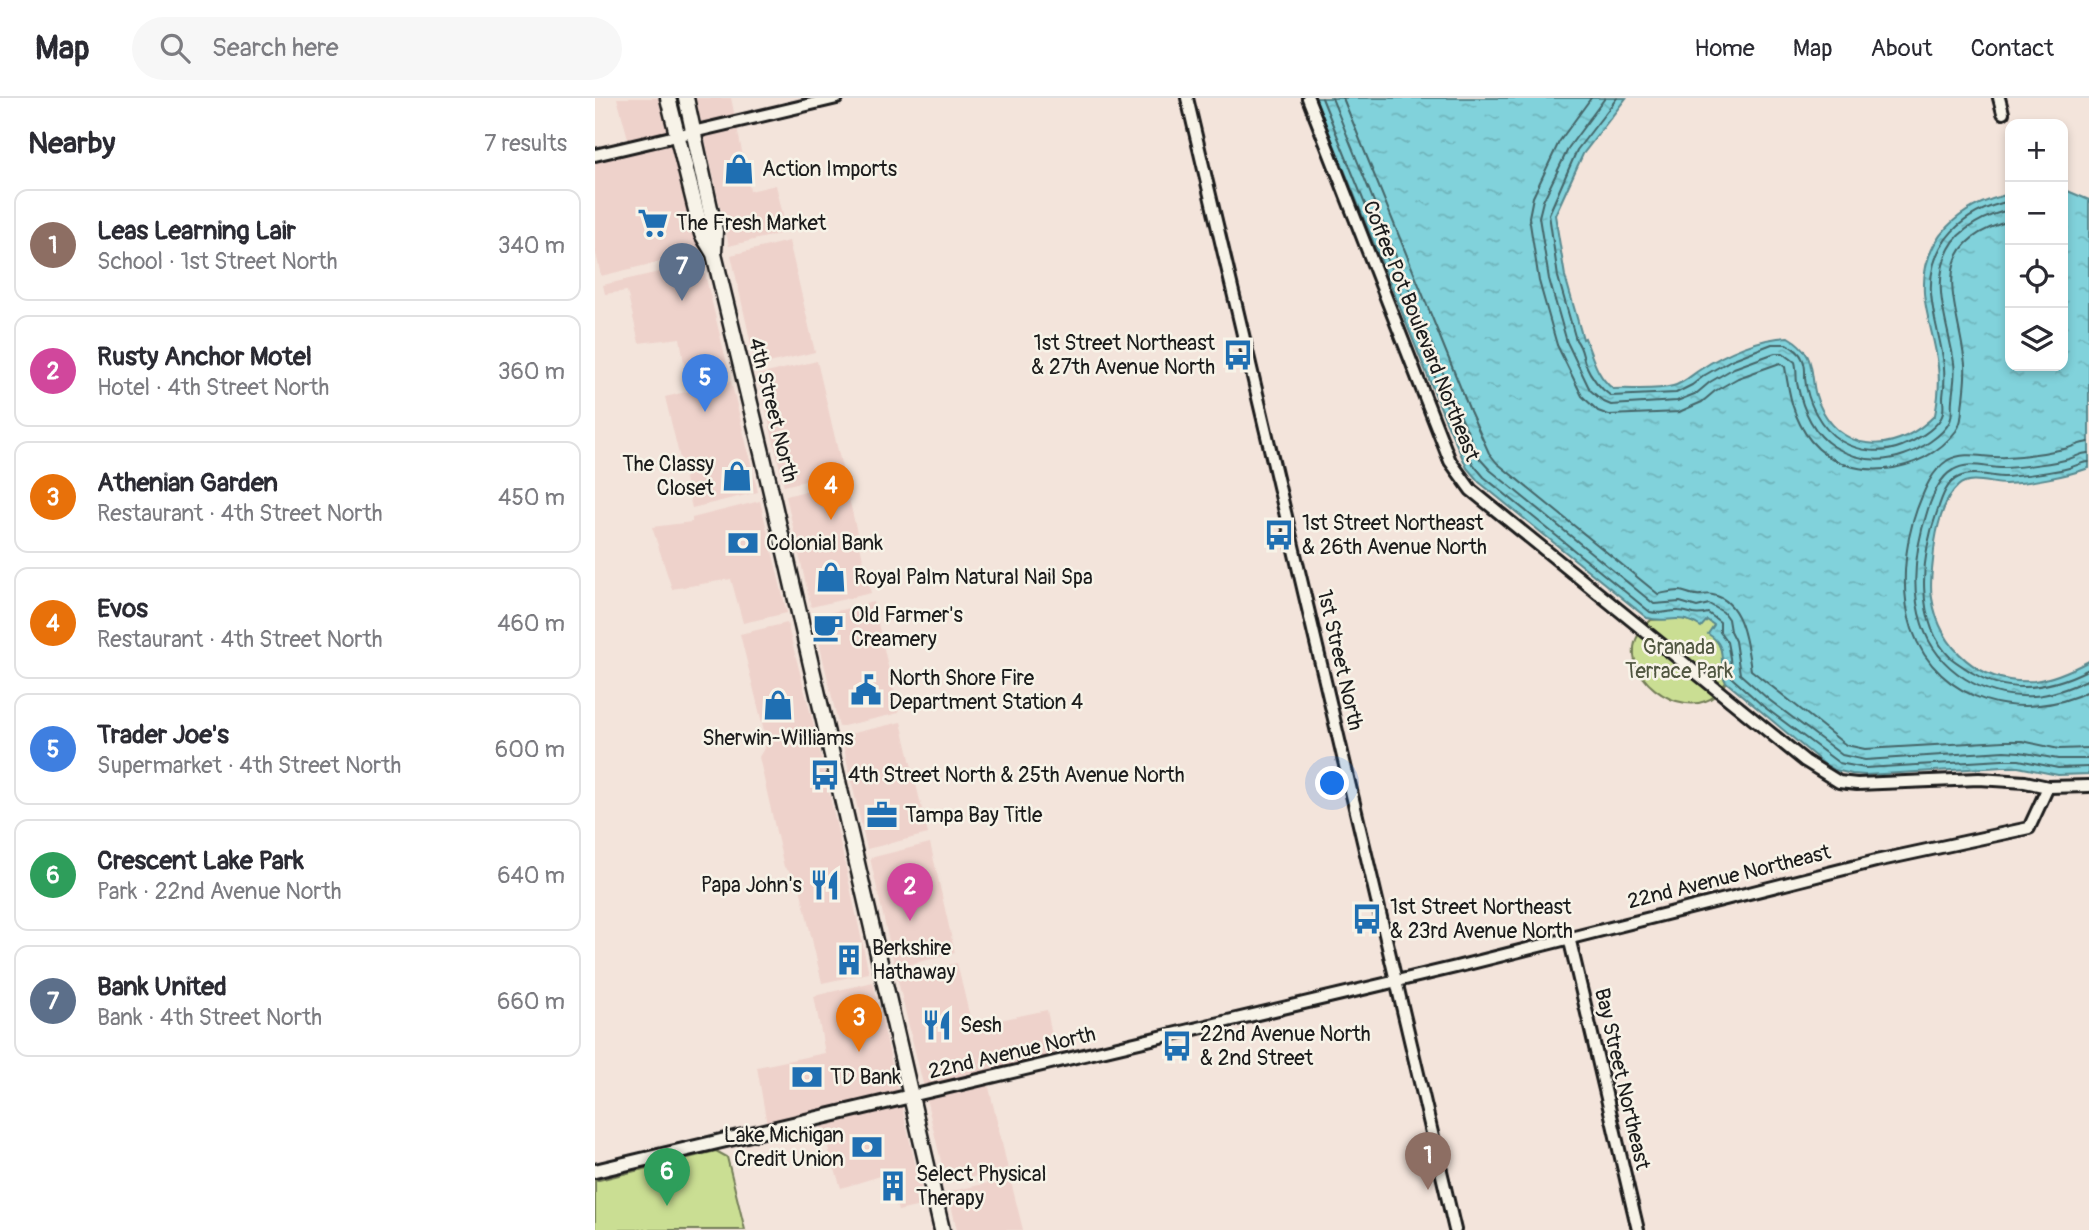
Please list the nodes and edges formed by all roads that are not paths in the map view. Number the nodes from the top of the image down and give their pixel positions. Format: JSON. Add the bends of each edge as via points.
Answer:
{"nodes":[{"id":1,"x":668,"y":98,"type":"edge"},
{"id":2,"x":686,"y":98,"type":"edge"},
{"id":3,"x":837,"y":98,"type":"edge"},
{"id":4,"x":1187,"y":98,"type":"edge"},
{"id":5,"x":1308,"y":98,"type":"edge"},
{"id":6,"x":2001,"y":98,"type":"edge"},
{"id":7,"x":2008,"y":111,"type":"dead end"},
{"id":8,"x":694,"y":132,"type":"junction"},
{"id":9,"x":677,"y":136,"type":"junction"},
{"id":10,"x":595,"y":155,"type":"edge"},
{"id":11,"x":713,"y":254,"type":"junction"},
{"id":12,"x":2089,"y":786,"type":"edge"},
{"id":13,"x":2048,"y":787,"type":"junction"},
{"id":14,"x":1569,"y":937,"type":"junction"},
{"id":15,"x":1396,"y":981,"type":"junction"},
{"id":16,"x":911,"y":1096,"type":"junction"},
{"id":17,"x":595,"y":1171,"type":"edge"},
{"id":18,"x":942,"y":1230,"type":"edge"},
{"id":19,"x":1455,"y":1230,"type":"edge"},
{"id":20,"x":1638,"y":1230,"type":"edge"}],
"edges":[{"from":1,"to":9,"type":"main road","name":"4th Street North"},
{"from":2,"to":8,"type":"main road","name":"4th Street North"},
{"from":3,"to":8,"type":"street"},
{"from":4,"to":15,"type":"street","name":"1st Street North"},
{"from":5,"to":13,"type":"street","name":"Coffee Pot Boulevard Northeast","via":[[1450,461],[1471,491],[1805,761],[1839,782],[1991,779]]},
{"from":6,"to":7,"type":"street"},
{"from":8,"to":9,"type":"street"},
{"from":8,"to":11,"type":"main road","name":"4th Street North","via":[[715,231]]},
{"from":9,"to":10,"type":"street"},
{"from":9,"to":11,"type":"main road","name":"4th Street North","via":[[702,234]]},
{"from":11,"to":16,"type":"main road","name":"4th Street North"},
{"from":12,"to":13,"type":"street","name":"Coffee Pot Boulevard Northeast"},
{"from":13,"to":14,"type":"street","name":"22nd Avenue Northeast","via":[[2029,828]]},
{"from":14,"to":15,"type":"street","name":"22nd Avenue Northeast"},
{"from":14,"to":20,"type":"street","name":"Bay Street Northeast"},
{"from":15,"to":16,"type":"street","name":"22nd Avenue North"},
{"from":15,"to":19,"type":"street","name":"1st Street North"},
{"from":16,"to":17,"type":"main road","name":"22nd Avenue North"},
{"from":16,"to":18,"type":"main road","name":"4th Street North"}]}
